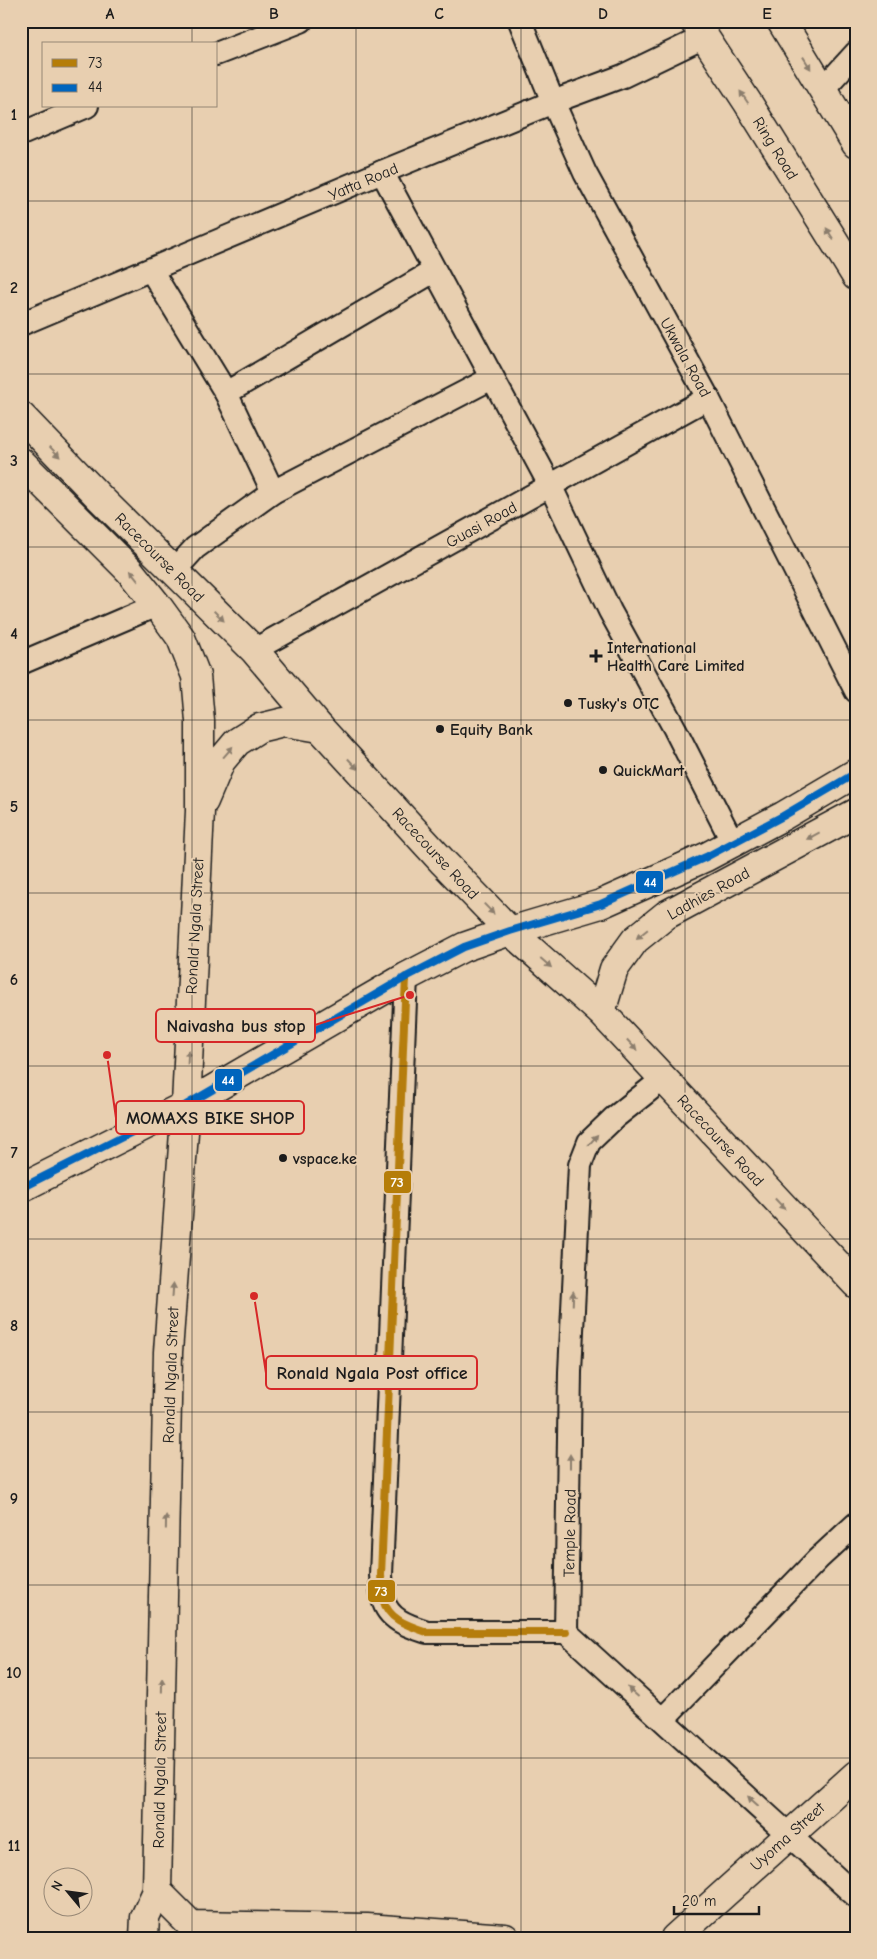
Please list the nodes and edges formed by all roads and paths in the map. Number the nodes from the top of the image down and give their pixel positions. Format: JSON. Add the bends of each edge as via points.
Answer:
{"nodes":[{"id":1,"x":301,"y":21,"type":"edge"},
{"id":2,"x":520,"y":21,"type":"edge"},
{"id":3,"x":780,"y":21,"type":"edge"},
{"id":4,"x":699,"y":29,"type":"edge"},
{"id":5,"x":218,"y":53,"type":"edge"},
{"id":6,"x":856,"y":53,"type":"edge"},
{"id":7,"x":823,"y":89,"type":"junction"},
{"id":8,"x":552,"y":102,"type":"junction"},
{"id":9,"x":82,"y":108,"type":"edge"},
{"id":10,"x":21,"y":134,"type":"edge"},
{"id":11,"x":856,"y":144,"type":"edge"},
{"id":12,"x":382,"y":172,"type":"junction"},
{"id":13,"x":152,"y":270,"type":"junction"},
{"id":14,"x":434,"y":271,"type":"junction"},
{"id":15,"x":856,"y":276,"type":"edge"},
{"id":16,"x":21,"y":324,"type":"edge"},
{"id":17,"x":492,"y":378,"type":"junction"},
{"id":18,"x":226,"y":393,"type":"junction"},
{"id":19,"x":708,"y":398,"type":"junction"},
{"id":20,"x":21,"y":416,"type":"edge"},
{"id":21,"x":21,"y":462,"type":"edge"},
{"id":22,"x":550,"y":485,"type":"junction"},
{"id":23,"x":273,"y":492,"type":"junction"},
{"id":24,"x":174,"y":571,"type":"junction"},
{"id":25,"x":157,"y":605,"type":"junction"},
{"id":26,"x":254,"y":650,"type":"junction"},
{"id":27,"x":21,"y":663,"type":"edge"},
{"id":28,"x":196,"y":676,"type":"joint"},
{"id":29,"x":856,"y":691,"type":"edge"},
{"id":30,"x":320,"y":728,"type":"junction"},
{"id":31,"x":856,"y":773,"type":"edge"},
{"id":32,"x":200,"y":811,"type":"junction"},
{"id":33,"x":856,"y":813,"type":"edge"},
{"id":34,"x":733,"y":843,"type":"junction"},
{"id":35,"x":510,"y":931,"type":"junction"},
{"id":36,"x":406,"y":977,"type":"junction"},
{"id":37,"x":602,"y":1012,"type":"junction"},
{"id":38,"x":664,"y":1079,"type":"junction"},
{"id":39,"x":186,"y":1105,"type":"junction"},
{"id":40,"x":21,"y":1188,"type":"edge"},
{"id":41,"x":856,"y":1284,"type":"edge"},
{"id":42,"x":856,"y":1524,"type":"edge"},
{"id":43,"x":566,"y":1632,"type":"junction"},
{"id":44,"x":663,"y":1720,"type":"junction"},
{"id":45,"x":856,"y":1774,"type":"edge"},
{"id":46,"x":789,"y":1834,"type":"junction"},
{"id":47,"x":157,"y":1891,"type":"junction"},
{"id":48,"x":856,"y":1896,"type":"edge"},
{"id":49,"x":187,"y":1931,"type":"edge"},
{"id":50,"x":144,"y":1938,"type":"edge"},
{"id":51,"x":505,"y":1938,"type":"edge"},
{"id":52,"x":674,"y":1938,"type":"edge"}],
"edges":[{"from":1,"to":5,"type":"street"},
{"from":2,"to":8,"type":"street","name":"Ukwala Road"},
{"from":3,"to":7,"type":"main road","one_way":true},
{"from":4,"to":8,"type":"street","name":"Yatta Road","via":[[622,76]]},
{"from":15,"to":4,"type":"main road","name":"Ring Road","one_way":true},
{"from":6,"to":7,"type":"street"},
{"from":7,"to":11,"type":"main road"},
{"from":8,"to":12,"type":"street","name":"Yatta Road"},
{"from":8,"to":19,"type":"street","name":"Ukwala Road","via":[[585,173]]},
{"from":9,"to":10,"type":"street"},
{"from":12,"to":13,"type":"street","name":"Yatta Road"},
{"from":12,"to":14,"type":"street"},
{"from":13,"to":16,"type":"street","name":"Yatta Road"},
{"from":13,"to":18,"type":"street"},
{"from":14,"to":17,"type":"street"},
{"from":14,"to":18,"type":"street"},
{"from":17,"to":22,"type":"street"},
{"from":17,"to":23,"type":"street"},
{"from":18,"to":23,"type":"street"},
{"from":19,"to":22,"type":"street","name":"Guasi Road"},
{"from":19,"to":29,"type":"street","name":"Ukwala Road"},
{"from":20,"to":24,"type":"main road","name":"Racecourse Road","one_way":true},
{"from":25,"to":21,"type":"main road","name":"Racecourse Road","one_way":true,"via":[[129,570]]},
{"from":22,"to":26,"type":"street","name":"Guasi Road"},
{"from":22,"to":34,"type":"street","via":[[610,611]]},
{"from":23,"to":24,"type":"street","via":[[195,548]]},
{"from":24,"to":26,"type":"main road","name":"Racecourse Road","one_way":true},
{"from":25,"to":27,"type":"street"},
{"from":25,"to":28,"type":"main road","name":"Racecourse Road","via":[[181,638]]},
{"from":26,"to":30,"type":"main road","name":"Racecourse Road"},
{"from":28,"to":32,"type":"main road","name":"Ronald Ngala Street","via":[[200,721]]},
{"from":32,"to":30,"type":"main road","name":"Ronald Ngala Street","one_way":true,"via":[[221,761],[238,742],[258,728],[284,722]]},
{"from":30,"to":35,"type":"main road","name":"Racecourse Road","one_way":true},
{"from":31,"to":34,"type":"main road","name":"Ladhies Road"},
{"from":39,"to":32,"type":"main road","name":"Ronald Ngala Street","one_way":true},
{"from":33,"to":37,"type":"main road","name":"Ladhies Road","one_way":true,"via":[[666,915],[635,940],[614,969]]},
{"from":34,"to":35,"type":"main road","name":"Ladhies Road","via":[[602,904]]},
{"from":35,"to":36,"type":"main road","name":"Ladhies Road","via":[[464,947]]},
{"from":35,"to":37,"type":"main road","name":"Racecourse Road","one_way":true},
{"from":36,"to":39,"type":"main road","name":"Ladhies Road"},
{"from":36,"to":43,"type":"street","via":[[382,1599],[390,1614],[405,1625],[426,1632]]},
{"from":37,"to":38,"type":"main road","name":"Racecourse Road","one_way":true},
{"from":38,"to":41,"type":"main road","name":"Racecourse Road","one_way":true},
{"from":43,"to":38,"type":"street","name":"Temple Road","one_way":true,"via":[[570,1363],[580,1165],[589,1142]]},
{"from":39,"to":40,"type":"main road","name":"Ladhies Road"},
{"from":47,"to":39,"type":"main road","name":"Ronald Ngala Street","one_way":true,"via":[[168,1352]]},
{"from":42,"to":44,"type":"street","via":[[818,1558]]},
{"from":44,"to":43,"type":"street","one_way":true},
{"from":46,"to":44,"type":"street","one_way":true},
{"from":45,"to":46,"type":"main road","name":"Uyoma Street"},
{"from":46,"to":48,"type":"street"},
{"from":46,"to":52,"type":"main road","name":"Uyoma Street"},
{"from":47,"to":49,"type":"main road"},
{"from":47,"to":50,"type":"main road","name":"Ronald Ngala Street","via":[[145,1917]]},
{"from":49,"to":51,"type":"main road","via":[[366,1928]]}]}
